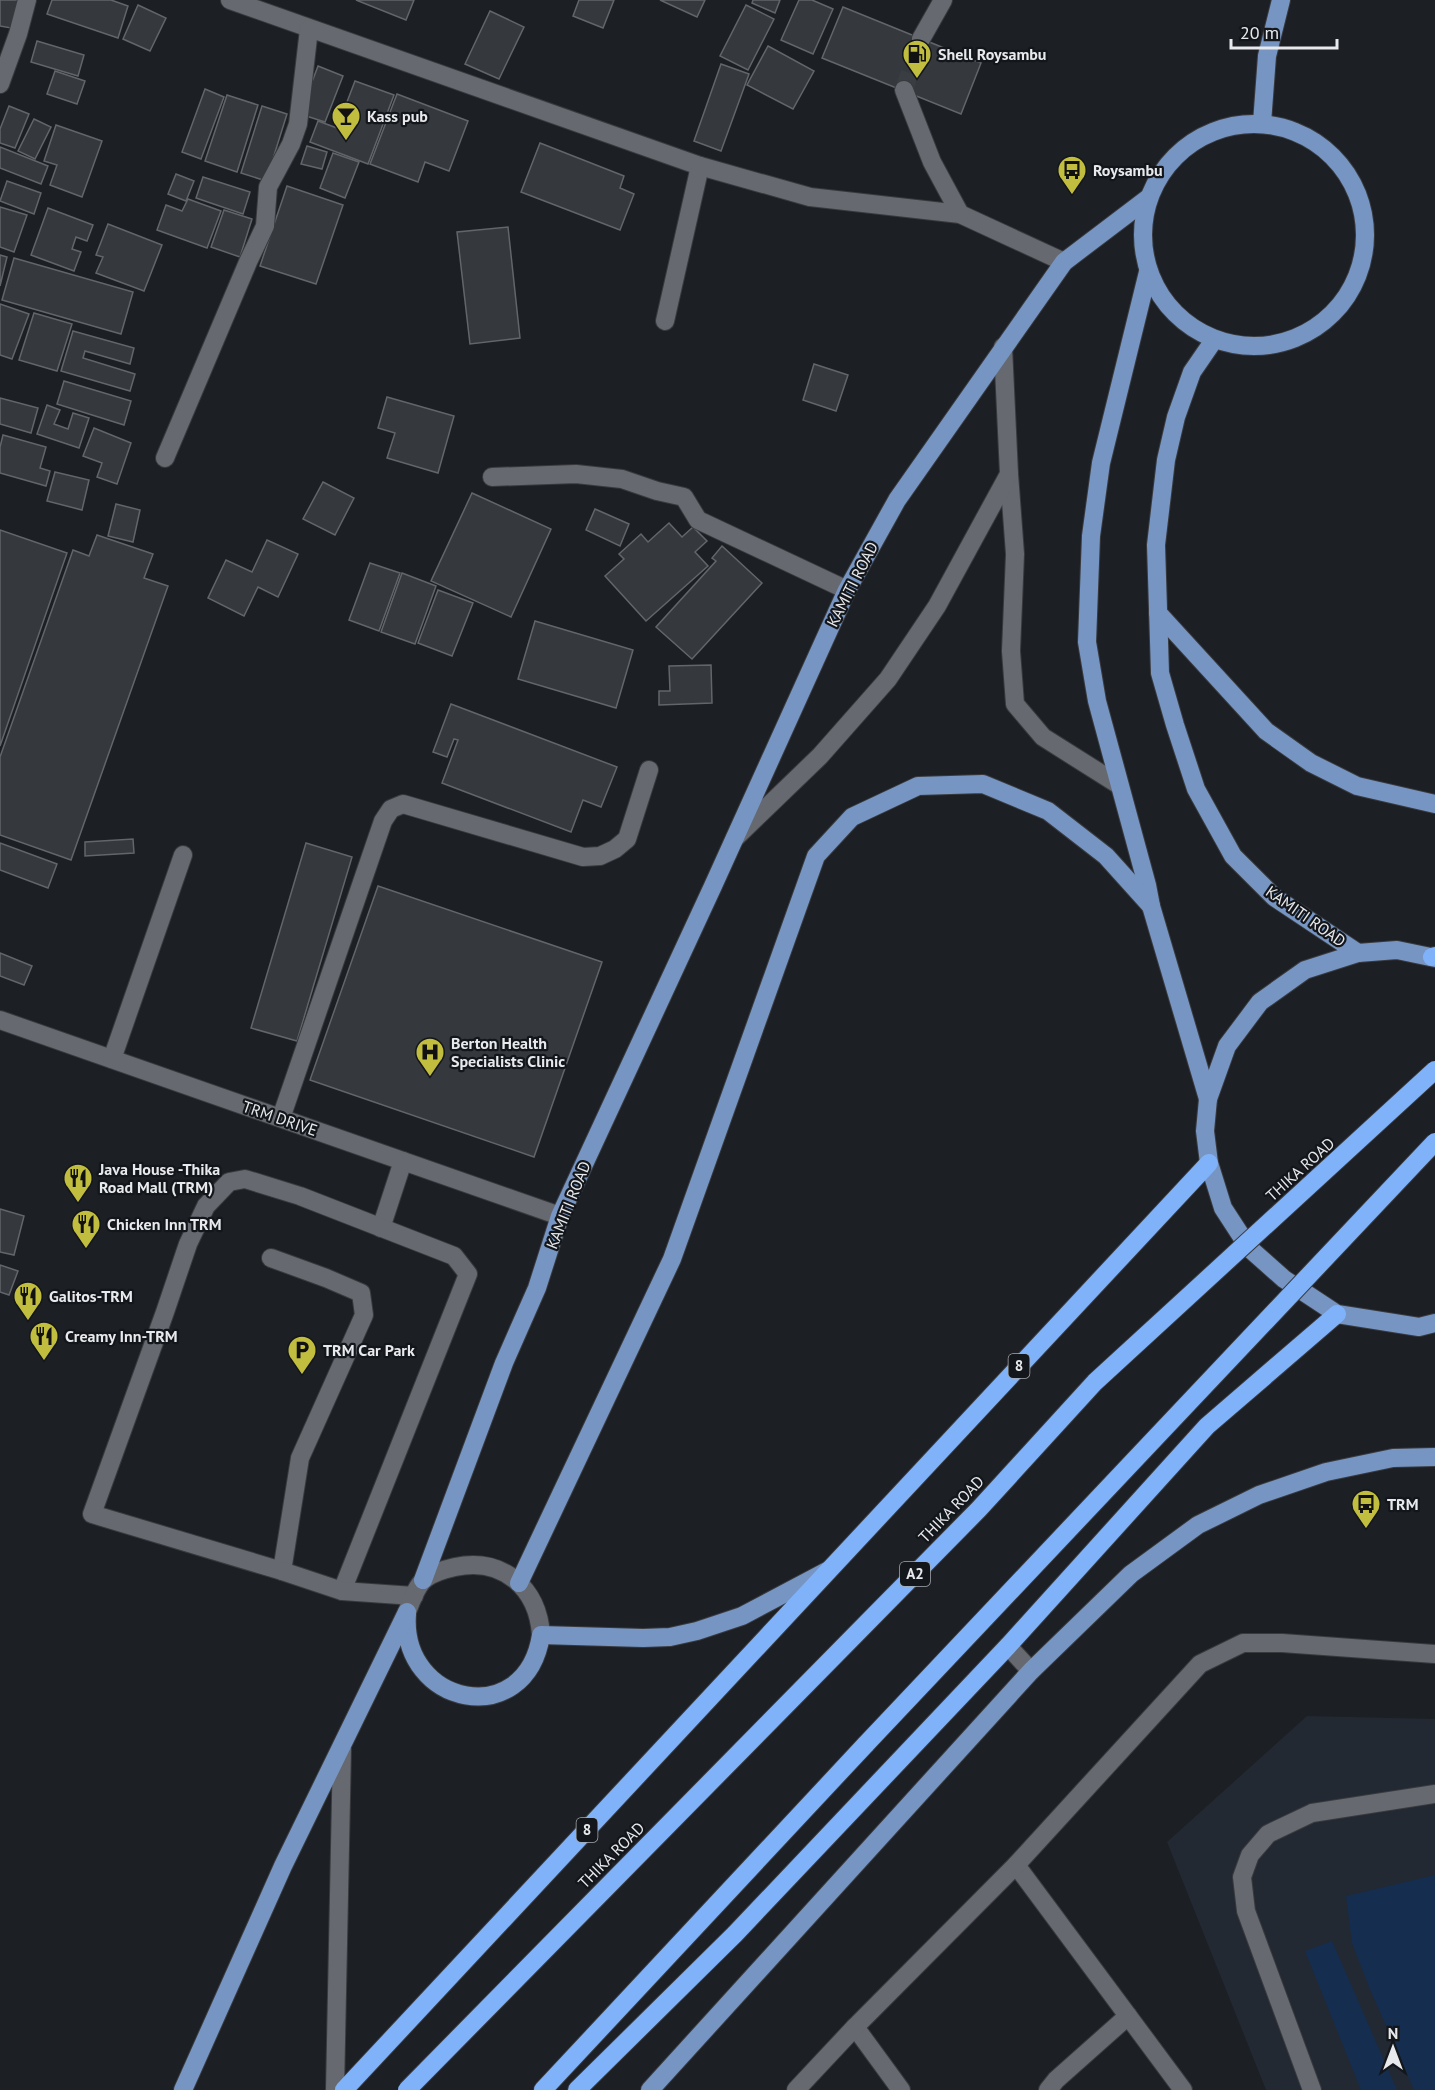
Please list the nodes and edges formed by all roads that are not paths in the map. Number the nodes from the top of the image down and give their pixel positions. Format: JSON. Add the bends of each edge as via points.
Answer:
{"nodes":[{"id":1,"x":27,"y":0,"type":"edge"},
{"id":2,"x":230,"y":0,"type":"edge"},
{"id":3,"x":943,"y":0,"type":"edge"},
{"id":4,"x":1281,"y":0,"type":"edge"},
{"id":5,"x":309,"y":29,"type":"junction"},
{"id":6,"x":921,"y":39,"type":"tunnel mouth"},
{"id":7,"x":0,"y":84,"type":"edge"},
{"id":8,"x":904,"y":90,"type":"tunnel mouth"},
{"id":9,"x":1262,"y":123,"type":"junction"},
{"id":10,"x":700,"y":166,"type":"junction"},
{"id":11,"x":1147,"y":200,"type":"junction"},
{"id":12,"x":960,"y":214,"type":"junction"},
{"id":13,"x":1064,"y":262,"type":"junction"},
{"id":14,"x":1149,"y":272,"type":"junction"},
{"id":15,"x":664,"y":321,"type":"dead end"},
{"id":16,"x":1214,"y":340,"type":"junction"},
{"id":17,"x":1003,"y":347,"type":"junction"},
{"id":18,"x":165,"y":458,"type":"dead end"},
{"id":19,"x":1009,"y":474,"type":"junction"},
{"id":20,"x":492,"y":477,"type":"dead end"},
{"id":21,"x":847,"y":590,"type":"junction"},
{"id":22,"x":1158,"y":613,"type":"junction"},
{"id":23,"x":649,"y":770,"type":"dead end"},
{"id":24,"x":1119,"y":785,"type":"junction"},
{"id":25,"x":1435,"y":804,"type":"edge"},
{"id":26,"x":733,"y":839,"type":"junction"},
{"id":27,"x":183,"y":855,"type":"dead end"},
{"id":28,"x":1151,"y":906,"type":"junction"},
{"id":29,"x":1358,"y":953,"type":"junction"},
{"id":30,"x":1434,"y":957,"type":"edge"},
{"id":31,"x":0,"y":1020,"type":"edge"},
{"id":32,"x":112,"y":1059,"type":"junction"},
{"id":33,"x":1435,"y":1070,"type":"edge"},
{"id":34,"x":1208,"y":1099,"type":"junction"},
{"id":35,"x":281,"y":1118,"type":"junction"},
{"id":36,"x":1435,"y":1142,"type":"edge"},
{"id":37,"x":403,"y":1161,"type":"junction"},
{"id":38,"x":1209,"y":1163,"type":"junction"},
{"id":39,"x":560,"y":1216,"type":"junction"},
{"id":40,"x":381,"y":1228,"type":"junction"},
{"id":41,"x":271,"y":1258,"type":"dead end"},
{"id":42,"x":1337,"y":1314,"type":"junction"},
{"id":43,"x":1430,"y":1328,"type":"edge"},
{"id":44,"x":1435,"y":1457,"type":"edge"},
{"id":45,"x":830,"y":1570,"type":"junction"},
{"id":46,"x":282,"y":1571,"type":"junction"},
{"id":47,"x":423,"y":1580,"type":"junction"},
{"id":48,"x":519,"y":1583,"type":"junction"},
{"id":49,"x":342,"y":1591,"type":"junction"},
{"id":50,"x":410,"y":1604,"type":"junction"},
{"id":51,"x":541,"y":1635,"type":"junction"},
{"id":52,"x":1008,"y":1646,"type":"junction"},
{"id":53,"x":1435,"y":1654,"type":"edge"},
{"id":54,"x":1031,"y":1671,"type":"junction"},
{"id":55,"x":342,"y":1749,"type":"junction"},
{"id":56,"x":1435,"y":1794,"type":"edge"},
{"id":57,"x":1016,"y":1865,"type":"junction"},
{"id":58,"x":1128,"y":2016,"type":"junction"},
{"id":59,"x":855,"y":2027,"type":"junction"},
{"id":60,"x":183,"y":2090,"type":"edge"},
{"id":61,"x":335,"y":2090,"type":"edge"},
{"id":62,"x":344,"y":2090,"type":"edge"},
{"id":63,"x":407,"y":2090,"type":"edge"},
{"id":64,"x":543,"y":2090,"type":"edge"},
{"id":65,"x":577,"y":2090,"type":"edge"},
{"id":66,"x":650,"y":2090,"type":"edge"},
{"id":67,"x":796,"y":2090,"type":"edge"},
{"id":68,"x":901,"y":2090,"type":"edge"},
{"id":69,"x":1048,"y":2090,"type":"edge"},
{"id":70,"x":1183,"y":2090,"type":"edge"},
{"id":71,"x":1312,"y":2090,"type":"edge"}],
"edges":[{"from":1,"to":7,"type":"street"},
{"from":2,"to":5,"type":"street"},
{"from":3,"to":6,"type":"street"},
{"from":4,"to":9,"type":"main road","via":[[1267,56]]},
{"from":5,"to":10,"type":"street"},
{"from":5,"to":18,"type":"street","via":[[298,124],[268,187],[265,226]]},
{"from":8,"to":12,"type":"street","via":[[932,162]]},
{"from":9,"to":11,"type":"main road","name":"KAMITI ROAD","via":[[1226,126],[1192,141],[1165,166]]},
{"from":9,"to":16,"type":"main road","name":"KAMITI ROAD","via":[[1298,131],[1329,151],[1352,179],[1365,214],[1366,250],[1355,285],[1333,315],[1302,336],[1266,346]]},
{"from":10,"to":12,"type":"street","via":[[810,196]]},
{"from":10,"to":15,"type":"street"},
{"from":11,"to":13,"type":"main road","name":"KAMITI ROAD"},
{"from":11,"to":14,"type":"main road","name":"KAMITI ROAD","via":[[1142,236]]},
{"from":12,"to":13,"type":"street"},
{"from":13,"to":17,"type":"main road","name":"KAMITI ROAD"},
{"from":14,"to":16,"type":"main road","name":"KAMITI ROAD","via":[[1167,305],[1195,330]]},
{"from":14,"to":24,"type":"main road","name":"KAMITI ROAD","via":[[1101,463],[1091,536],[1088,642],[1097,701]]},
{"from":16,"to":22,"type":"main road","name":"KAMITI ROAD","via":[[1192,372],[1166,460],[1156,545]]},
{"from":17,"to":19,"type":"street"},
{"from":17,"to":21,"type":"main road","name":"KAMITI ROAD","via":[[897,500]]},
{"from":19,"to":24,"type":"street","via":[[1015,554],[1011,651],[1015,704],[1043,737]]},
{"from":19,"to":26,"type":"street","name":"KAMITI ROAD","via":[[937,606],[888,679],[820,756]]},
{"from":20,"to":21,"type":"street","via":[[576,474],[622,479],[684,497],[698,520]]},
{"from":21,"to":26,"type":"main road","name":"KAMITI ROAD"},
{"from":22,"to":25,"type":"main road","via":[[1266,731],[1311,763],[1357,786]]},
{"from":22,"to":29,"type":"main road","name":"KAMITI ROAD","via":[[1160,673],[1174,725],[1196,789],[1233,856],[1274,897]]},
{"from":23,"to":35,"type":"street","via":[[627,839],[600,856],[583,857],[403,804],[392,809],[383,821]]},
{"from":24,"to":28,"type":"main road","name":"KAMITI ROAD"},
{"from":26,"to":39,"type":"main road","name":"KAMITI ROAD"},
{"from":27,"to":32,"type":"street"},
{"from":28,"to":34,"type":"main road","name":"KAMITI ROAD"},
{"from":28,"to":48,"type":"main road","via":[[1106,856],[1048,811],[983,784],[918,786],[852,817],[816,856],[672,1259]]},
{"from":29,"to":30,"type":"main road","via":[[1397,950]]},
{"from":29,"to":34,"type":"main road","via":[[1305,970],[1260,1002],[1227,1046]]},
{"from":31,"to":32,"type":"street","name":"TRM DRIVE"},
{"from":32,"to":35,"type":"street","name":"TRM DRIVE"},
{"from":33,"to":63,"type":"highway","name":"THIKA ROAD","number":"A2","bridge":true,"via":[[1095,1382],[979,1509]]},
{"from":34,"to":38,"type":"main road","via":[[1205,1131]]},
{"from":35,"to":37,"type":"street","name":"TRM DRIVE"},
{"from":36,"to":64,"type":"highway","bridge":true},
{"from":37,"to":39,"type":"street","name":"TRM DRIVE"},
{"from":37,"to":40,"type":"street"},
{"from":38,"to":42,"type":"main road","via":[[1223,1208],[1249,1248],[1284,1279]]},
{"from":38,"to":45,"type":"highway","number":"8"},
{"from":39,"to":47,"type":"main road","name":"KAMITI ROAD","via":[[537,1288],[504,1363]]},
{"from":40,"to":46,"type":"street","via":[[255,1182],[229,1182],[206,1206],[188,1244],[92,1514]]},
{"from":40,"to":49,"type":"street","via":[[454,1256],[468,1274]]},
{"from":41,"to":46,"type":"street","via":[[361,1293],[364,1315],[300,1458]]},
{"from":42,"to":43,"type":"main road"},
{"from":42,"to":52,"type":"highway","via":[[1207,1426]]},
{"from":44,"to":54,"type":"main road","via":[[1393,1458],[1326,1472],[1259,1495],[1198,1525],[1131,1574]]},
{"from":45,"to":51,"type":"main road","via":[[742,1616],[697,1631],[643,1638]]},
{"from":45,"to":62,"type":"highway","number":"8"},
{"from":46,"to":49,"type":"street"},
{"from":47,"to":48,"type":"street","via":[[470,1564],[506,1573]]},
{"from":47,"to":50,"type":"street"},
{"from":48,"to":51,"type":"street","via":[[536,1607]]},
{"from":49,"to":50,"type":"street"},
{"from":50,"to":51,"type":"main road","via":[[406,1629],[421,1668],[442,1688],[456,1694],[486,1697],[513,1686],[534,1663]]},
{"from":50,"to":55,"type":"main road"},
{"from":52,"to":54,"type":"street"},
{"from":52,"to":65,"type":"highway","via":[[735,1934]]},
{"from":53,"to":57,"type":"street","via":[[1243,1642],[1200,1664]]},
{"from":54,"to":66,"type":"main road"},
{"from":55,"to":60,"type":"main road","via":[[283,1866]]},
{"from":55,"to":61,"type":"street"},
{"from":56,"to":71,"type":"street","via":[[1312,1813],[1268,1834],[1250,1855],[1242,1877],[1246,1911]]},
{"from":57,"to":58,"type":"street"},
{"from":57,"to":59,"type":"street"},
{"from":58,"to":69,"type":"street"},
{"from":58,"to":70,"type":"street"},
{"from":59,"to":67,"type":"street"},
{"from":59,"to":68,"type":"street"}]}
